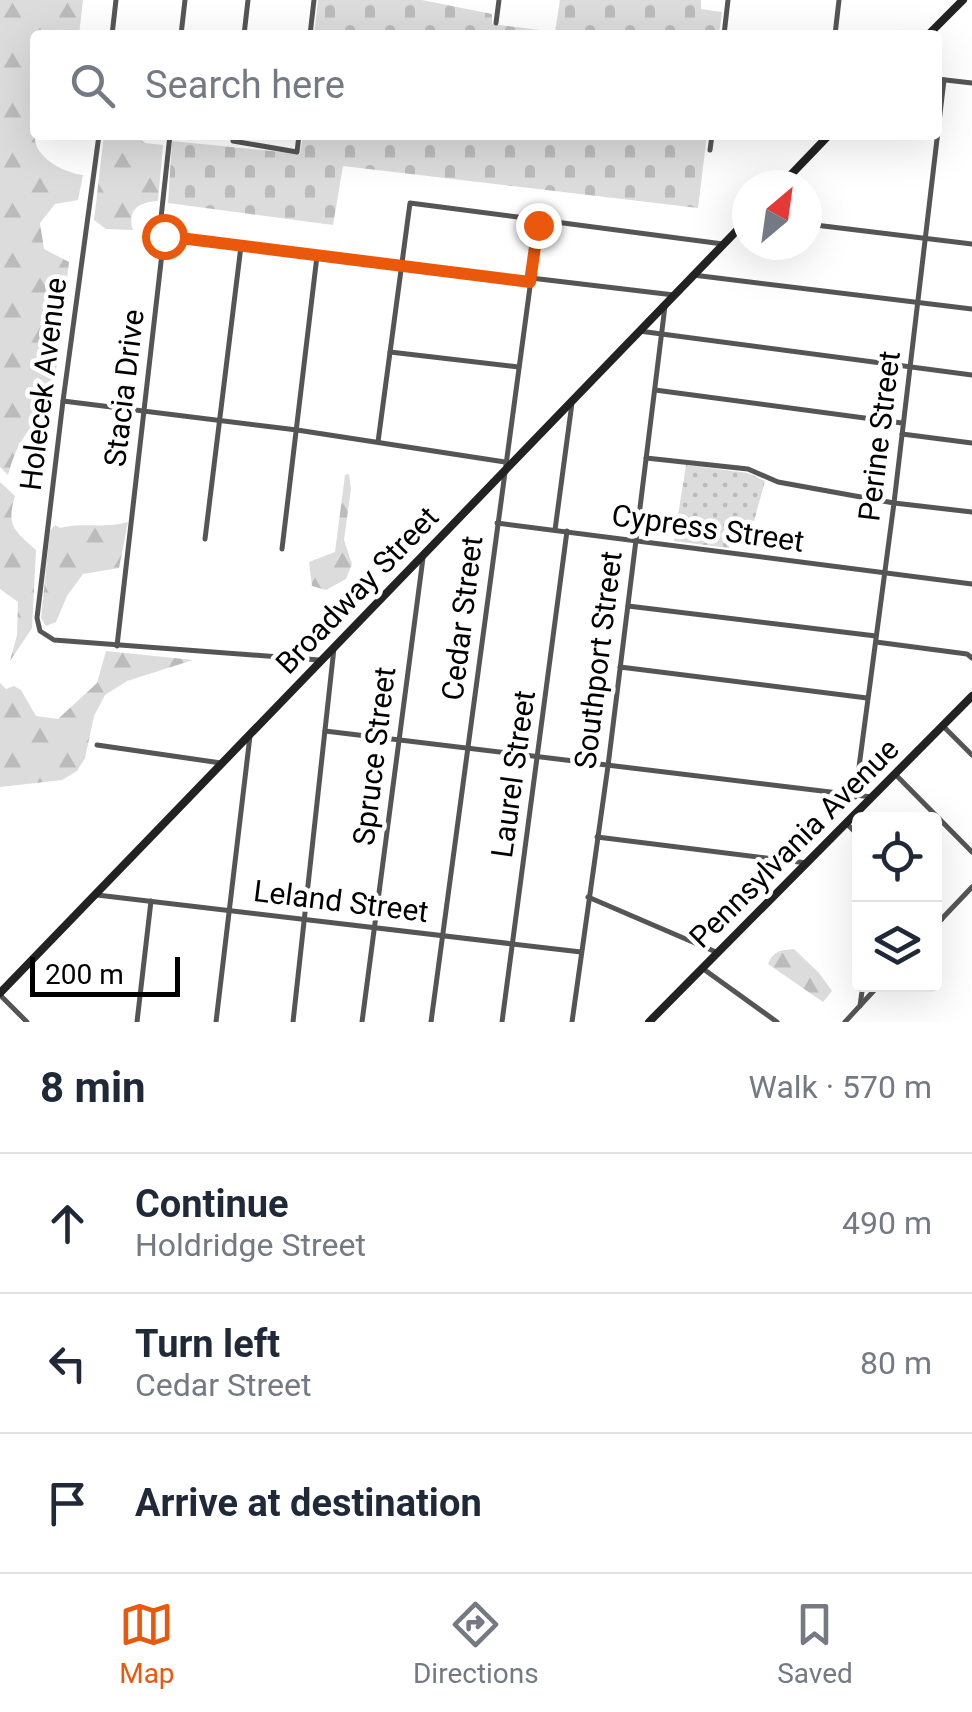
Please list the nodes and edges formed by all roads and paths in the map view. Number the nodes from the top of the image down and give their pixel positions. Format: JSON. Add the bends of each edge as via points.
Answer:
{"nodes":[{"id":1,"x":116,"y":0,"type":"edge"},
{"id":2,"x":184,"y":0,"type":"edge"},
{"id":3,"x":248,"y":0,"type":"edge"},
{"id":4,"x":314,"y":0,"type":"edge"},
{"id":5,"x":499,"y":0,"type":"edge"},
{"id":6,"x":728,"y":0,"type":"edge"},
{"id":7,"x":839,"y":0,"type":"edge"},
{"id":8,"x":962,"y":0,"type":"edge"},
{"id":9,"x":496,"y":23,"type":"dead end"},
{"id":10,"x":113,"y":30,"type":"edge"},
{"id":11,"x":181,"y":30,"type":"edge"},
{"id":12,"x":245,"y":30,"type":"edge"},
{"id":13,"x":311,"y":30,"type":"edge"},
{"id":14,"x":725,"y":30,"type":"edge"},
{"id":15,"x":836,"y":30,"type":"edge"},
{"id":16,"x":933,"y":30,"type":"edge"},
{"id":17,"x":942,"y":79,"type":"edge"},
{"id":18,"x":972,"y":83,"type":"edge"},
{"id":19,"x":98,"y":140,"type":"edge"},
{"id":20,"x":169,"y":140,"type":"edge"},
{"id":21,"x":234,"y":140,"type":"edge"},
{"id":22,"x":298,"y":140,"type":"edge"},
{"id":23,"x":711,"y":140,"type":"edge"},
{"id":24,"x":824,"y":140,"type":"edge"},
{"id":25,"x":935,"y":140,"type":"edge"},
{"id":26,"x":710,"y":150,"type":"dead end"},
{"id":27,"x":795,"y":170,"type":"edge"},
{"id":28,"x":539,"y":220,"type":"junction"},
{"id":29,"x":822,"y":226,"type":"edge"},
{"id":30,"x":164,"y":236,"type":"junction"},
{"id":31,"x":732,"y":236,"type":"edge"},
{"id":32,"x":926,"y":238,"type":"junction"},
{"id":33,"x":724,"y":244,"type":"junction"},
{"id":34,"x":972,"y":244,"type":"edge"},
{"id":35,"x":242,"y":246,"type":"junction"},
{"id":36,"x":317,"y":256,"type":"junction"},
{"id":37,"x":402,"y":266,"type":"junction"},
{"id":38,"x":694,"y":275,"type":"junction"},
{"id":39,"x":530,"y":280,"type":"junction"},
{"id":40,"x":674,"y":295,"type":"junction"},
{"id":41,"x":918,"y":302,"type":"junction"},
{"id":42,"x":666,"y":304,"type":"junction"},
{"id":43,"x":972,"y":309,"type":"edge"},
{"id":44,"x":640,"y":331,"type":"junction"},
{"id":45,"x":661,"y":336,"type":"junction"},
{"id":46,"x":390,"y":352,"type":"junction"},
{"id":47,"x":518,"y":366,"type":"junction"},
{"id":48,"x":910,"y":368,"type":"junction"},
{"id":49,"x":972,"y":375,"type":"edge"},
{"id":50,"x":655,"y":390,"type":"junction"},
{"id":51,"x":572,"y":400,"type":"junction"},
{"id":52,"x":62,"y":401,"type":"junction"},
{"id":53,"x":144,"y":412,"type":"junction"},
{"id":54,"x":220,"y":421,"type":"junction"},
{"id":55,"x":902,"y":423,"type":"junction"},
{"id":56,"x":297,"y":430,"type":"junction"},
{"id":57,"x":902,"y":434,"type":"junction"},
{"id":58,"x":378,"y":442,"type":"junction"},
{"id":59,"x":972,"y":443,"type":"edge"},
{"id":60,"x":645,"y":458,"type":"junction"},
{"id":61,"x":504,"y":466,"type":"junction"},
{"id":62,"x":894,"y":503,"type":"junction"},
{"id":63,"x":972,"y":512,"type":"edge"},
{"id":64,"x":497,"y":522,"type":"junction"},
{"id":65,"x":555,"y":530,"type":"junction"},
{"id":66,"x":568,"y":531,"type":"junction"},
{"id":67,"x":206,"y":539,"type":"dead end"},
{"id":68,"x":636,"y":541,"type":"junction"},
{"id":69,"x":282,"y":549,"type":"dead end"},
{"id":70,"x":423,"y":556,"type":"junction"},
{"id":71,"x":883,"y":574,"type":"junction"},
{"id":72,"x":972,"y":584,"type":"edge"},
{"id":73,"x":628,"y":606,"type":"junction"},
{"id":74,"x":876,"y":639,"type":"junction"},
{"id":75,"x":117,"y":646,"type":"junction"},
{"id":76,"x":334,"y":648,"type":"junction"},
{"id":77,"x":972,"y":658,"type":"edge"},
{"id":78,"x":318,"y":660,"type":"junction"},
{"id":79,"x":620,"y":666,"type":"junction"},
{"id":80,"x":972,"y":696,"type":"edge"},
{"id":81,"x":867,"y":698,"type":"junction"},
{"id":82,"x":942,"y":725,"type":"junction"},
{"id":83,"x":325,"y":731,"type":"junction"},
{"id":84,"x":250,"y":733,"type":"junction"},
{"id":85,"x":399,"y":741,"type":"junction"},
{"id":86,"x":97,"y":745,"type":"dead end"},
{"id":87,"x":468,"y":748,"type":"junction"},
{"id":88,"x":972,"y":755,"type":"edge"},
{"id":89,"x":538,"y":757,"type":"junction"},
{"id":90,"x":221,"y":763,"type":"junction"},
{"id":91,"x":608,"y":766,"type":"junction"},
{"id":92,"x":895,"y":774,"type":"junction"},
{"id":93,"x":855,"y":796,"type":"junction"},
{"id":94,"x":872,"y":797,"type":"junction"},
{"id":95,"x":846,"y":823,"type":"junction"},
{"id":96,"x":852,"y":829,"type":"edge"},
{"id":97,"x":597,"y":838,"type":"junction"},
{"id":98,"x":972,"y":852,"type":"edge"},
{"id":99,"x":807,"y":862,"type":"junction"},
{"id":100,"x":972,"y":887,"type":"edge"},
{"id":101,"x":96,"y":895,"type":"junction"},
{"id":102,"x":588,"y":897,"type":"junction"},
{"id":103,"x":151,"y":902,"type":"junction"},
{"id":104,"x":230,"y":911,"type":"junction"},
{"id":105,"x":304,"y":919,"type":"junction"},
{"id":106,"x":942,"y":919,"type":"edge"},
{"id":107,"x":374,"y":928,"type":"junction"},
{"id":108,"x":442,"y":936,"type":"junction"},
{"id":109,"x":512,"y":944,"type":"junction"},
{"id":110,"x":581,"y":952,"type":"junction"},
{"id":111,"x":716,"y":952,"type":"junction"},
{"id":112,"x":702,"y":968,"type":"junction"},
{"id":113,"x":862,"y":992,"type":"edge"},
{"id":114,"x":873,"y":992,"type":"edge"},
{"id":115,"x":0,"y":994,"type":"edge"},
{"id":116,"x":860,"y":1006,"type":"junction"},
{"id":117,"x":27,"y":1022,"type":"edge"},
{"id":118,"x":137,"y":1022,"type":"edge"},
{"id":119,"x":216,"y":1022,"type":"edge"},
{"id":120,"x":292,"y":1022,"type":"edge"},
{"id":121,"x":362,"y":1022,"type":"edge"},
{"id":122,"x":431,"y":1022,"type":"edge"},
{"id":123,"x":502,"y":1022,"type":"edge"},
{"id":124,"x":572,"y":1022,"type":"edge"},
{"id":125,"x":649,"y":1022,"type":"edge"},
{"id":126,"x":776,"y":1022,"type":"edge"},
{"id":127,"x":845,"y":1022,"type":"edge"}],
"edges":[{"from":1,"to":10,"type":"street"},
{"from":2,"to":11,"type":"street"},
{"from":3,"to":12,"type":"street"},
{"from":4,"to":13,"type":"street"},
{"from":5,"to":9,"type":"street"},
{"from":6,"to":14,"type":"street"},
{"from":7,"to":15,"type":"street"},
{"from":8,"to":16,"type":"street"},
{"from":17,"to":18,"type":"street"},
{"from":19,"to":52,"type":"street","name":"Holecek Avenue"},
{"from":20,"to":30,"type":"street","name":"Stacia Drive"},
{"from":21,"to":22,"type":"street","via":[[297,152]]},
{"from":23,"to":26,"type":"street"},
{"from":24,"to":27,"type":"street"},
{"from":25,"to":32,"type":"street","name":"Perine Street"},
{"from":28,"to":33,"type":"street"},
{"from":28,"to":37,"type":"street","via":[[410,202]]},
{"from":28,"to":39,"type":"street","name":"Cedar Street"},
{"from":29,"to":32,"type":"street"},
{"from":30,"to":35,"type":"street"},
{"from":30,"to":53,"type":"street","name":"Stacia Drive"},
{"from":31,"to":33,"type":"street","name":"Broadway Street"},
{"from":32,"to":34,"type":"street"},
{"from":32,"to":41,"type":"street","name":"Perine Street"},
{"from":33,"to":38,"type":"street","name":"Broadway Street"},
{"from":35,"to":36,"type":"street"},
{"from":35,"to":54,"type":"street"},
{"from":36,"to":37,"type":"street"},
{"from":36,"to":56,"type":"street"},
{"from":37,"to":39,"type":"street"},
{"from":37,"to":46,"type":"street"},
{"from":38,"to":40,"type":"street","name":"Broadway Street"},
{"from":38,"to":41,"type":"street"},
{"from":39,"to":40,"type":"street"},
{"from":39,"to":47,"type":"street","name":"Cedar Street"},
{"from":40,"to":42,"type":"street","name":"Broadway Street"},
{"from":41,"to":43,"type":"street"},
{"from":41,"to":48,"type":"street","name":"Perine Street"},
{"from":42,"to":44,"type":"street","name":"Broadway Street"},
{"from":42,"to":45,"type":"street","name":"Southport Street"},
{"from":44,"to":45,"type":"street"},
{"from":44,"to":51,"type":"street","name":"Broadway Street"},
{"from":45,"to":48,"type":"street"},
{"from":45,"to":50,"type":"street","name":"Southport Street"},
{"from":46,"to":47,"type":"street"},
{"from":46,"to":58,"type":"street"},
{"from":47,"to":61,"type":"street","name":"Cedar Street"},
{"from":48,"to":49,"type":"street"},
{"from":48,"to":55,"type":"street","name":"Perine Street"},
{"from":50,"to":55,"type":"street"},
{"from":50,"to":60,"type":"street","name":"Southport Street"},
{"from":51,"to":61,"type":"street","name":"Broadway Street"},
{"from":51,"to":65,"type":"street"},
{"from":52,"to":53,"type":"street"},
{"from":52,"to":75,"type":"street","name":"Holecek Avenue","via":[[38,618],[54,640]]},
{"from":53,"to":54,"type":"street"},
{"from":53,"to":75,"type":"street","name":"Stacia Drive"},
{"from":54,"to":56,"type":"street"},
{"from":54,"to":67,"type":"street"},
{"from":55,"to":57,"type":"street","name":"Perine Street"},
{"from":56,"to":58,"type":"street"},
{"from":56,"to":69,"type":"street"},
{"from":57,"to":59,"type":"street"},
{"from":57,"to":62,"type":"street","name":"Perine Street"},
{"from":58,"to":61,"type":"street"},
{"from":60,"to":62,"type":"street","via":[[748,468],[778,482]]},
{"from":60,"to":68,"type":"street","name":"Southport Street"},
{"from":61,"to":64,"type":"street","name":"Cedar Street"},
{"from":61,"to":70,"type":"street","name":"Broadway Street"},
{"from":62,"to":63,"type":"street"},
{"from":62,"to":71,"type":"street","name":"Perine Street"},
{"from":64,"to":65,"type":"street","name":"Cypress Street"},
{"from":64,"to":87,"type":"street","name":"Cedar Street"},
{"from":65,"to":66,"type":"street","name":"Cypress Street"},
{"from":66,"to":68,"type":"street","name":"Cypress Street"},
{"from":66,"to":89,"type":"street","name":"Laurel Street"},
{"from":68,"to":71,"type":"street","name":"Cypress Street"},
{"from":68,"to":73,"type":"street","name":"Southport Street"},
{"from":70,"to":76,"type":"street","name":"Broadway Street"},
{"from":70,"to":85,"type":"street","name":"Spruce Street"},
{"from":71,"to":72,"type":"street","name":"Cypress Street"},
{"from":71,"to":74,"type":"street","name":"Perine Street"},
{"from":73,"to":74,"type":"street"},
{"from":73,"to":79,"type":"street","name":"Southport Street"},
{"from":74,"to":77,"type":"street"},
{"from":74,"to":81,"type":"street","name":"Perine Street"},
{"from":75,"to":78,"type":"street"},
{"from":76,"to":78,"type":"street","name":"Broadway Street"},
{"from":76,"to":83,"type":"street"},
{"from":78,"to":84,"type":"street","name":"Broadway Street"},
{"from":79,"to":81,"type":"street"},
{"from":79,"to":91,"type":"street","name":"Southport Street"},
{"from":80,"to":82,"type":"street","name":"Pennsylvania Avenue"},
{"from":81,"to":93,"type":"street","name":"Perine Street"},
{"from":82,"to":88,"type":"street"},
{"from":82,"to":92,"type":"street","name":"Pennsylvania Avenue"},
{"from":83,"to":85,"type":"street"},
{"from":83,"to":105,"type":"street"},
{"from":84,"to":90,"type":"street","name":"Broadway Street"},
{"from":84,"to":104,"type":"street"},
{"from":85,"to":87,"type":"street"},
{"from":85,"to":107,"type":"street","name":"Spruce Street"},
{"from":86,"to":90,"type":"street"},
{"from":87,"to":89,"type":"street"},
{"from":87,"to":108,"type":"street","name":"Cedar Street"},
{"from":89,"to":91,"type":"street"},
{"from":89,"to":109,"type":"street","name":"Laurel Street"},
{"from":90,"to":101,"type":"street","name":"Broadway Street"},
{"from":91,"to":93,"type":"street"},
{"from":91,"to":97,"type":"street","name":"Southport Street"},
{"from":92,"to":94,"type":"street","name":"Pennsylvania Avenue"},
{"from":92,"to":98,"type":"street"},
{"from":93,"to":94,"type":"street"},
{"from":94,"to":95,"type":"street","name":"Pennsylvania Avenue"},
{"from":95,"to":96,"type":"street"},
{"from":95,"to":99,"type":"street","name":"Pennsylvania Avenue"},
{"from":97,"to":99,"type":"street"},
{"from":97,"to":102,"type":"street","name":"Southport Street"},
{"from":99,"to":111,"type":"street","name":"Pennsylvania Avenue"},
{"from":100,"to":106,"type":"street"},
{"from":101,"to":103,"type":"street","name":"Leland Street"},
{"from":101,"to":115,"type":"street","name":"Broadway Street"},
{"from":102,"to":110,"type":"street","name":"Southport Street"},
{"from":102,"to":111,"type":"street"},
{"from":103,"to":104,"type":"street","name":"Leland Street"},
{"from":103,"to":118,"type":"street"},
{"from":104,"to":105,"type":"street","name":"Leland Street"},
{"from":104,"to":119,"type":"street"},
{"from":105,"to":107,"type":"street","name":"Leland Street"},
{"from":105,"to":120,"type":"street"},
{"from":107,"to":108,"type":"street","name":"Leland Street"},
{"from":107,"to":121,"type":"street","name":"Spruce Street"},
{"from":108,"to":109,"type":"street","name":"Leland Street"},
{"from":108,"to":122,"type":"street","name":"Cedar Street"},
{"from":109,"to":110,"type":"street","name":"Leland Street"},
{"from":109,"to":123,"type":"street","name":"Laurel Street"},
{"from":110,"to":124,"type":"street","name":"Southport Street"},
{"from":111,"to":112,"type":"street","name":"Pennsylvania Avenue"},
{"from":112,"to":125,"type":"street","name":"Pennsylvania Avenue"},
{"from":112,"to":126,"type":"street"},
{"from":113,"to":116,"type":"street"},
{"from":114,"to":116,"type":"street"},
{"from":115,"to":117,"type":"street"},
{"from":116,"to":127,"type":"street"}]}
